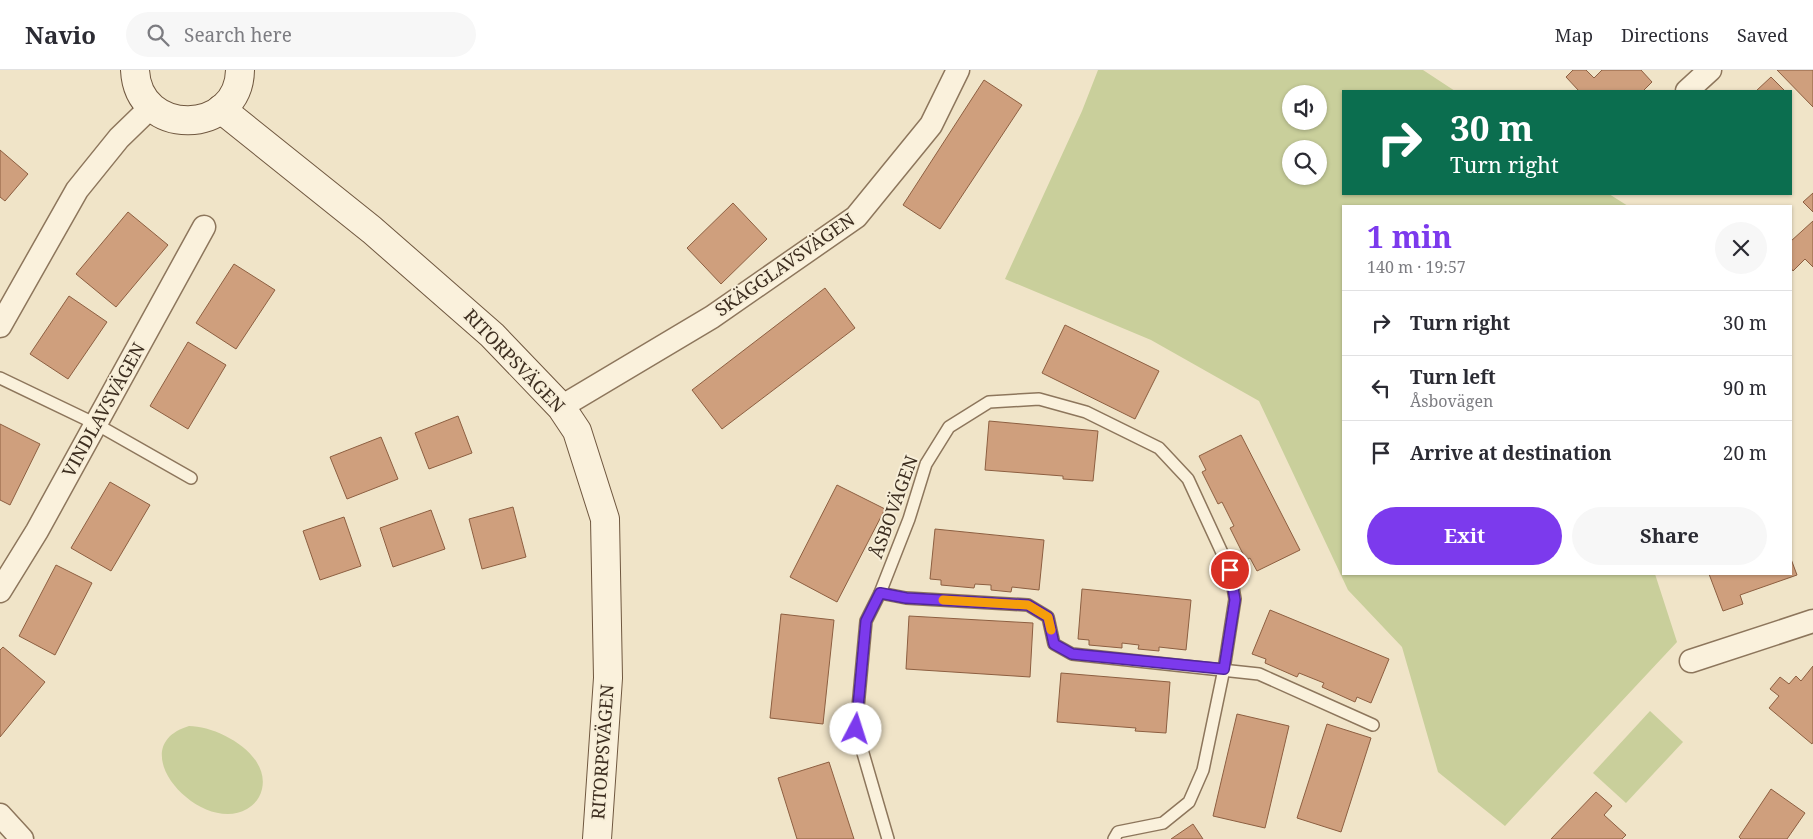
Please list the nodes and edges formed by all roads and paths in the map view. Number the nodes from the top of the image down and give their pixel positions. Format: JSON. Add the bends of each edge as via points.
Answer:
{"nodes":[{"id":1,"x":135,"y":70,"type":"edge"},
{"id":2,"x":240,"y":70,"type":"edge"},
{"id":3,"x":958,"y":70,"type":"edge"},
{"id":4,"x":1710,"y":70,"type":"edge"},
{"id":5,"x":1688,"y":90,"type":"edge"},
{"id":6,"x":151,"y":107,"type":"junction"},
{"id":7,"x":221,"y":109,"type":"junction"},
{"id":8,"x":204,"y":228,"type":"dead end"},
{"id":9,"x":0,"y":326,"type":"edge"},
{"id":10,"x":0,"y":378,"type":"edge"},
{"id":11,"x":561,"y":407,"type":"junction"},
{"id":12,"x":96,"y":424,"type":"junction"},
{"id":13,"x":191,"y":478,"type":"dead end"},
{"id":14,"x":0,"y":591,"type":"edge"},
{"id":15,"x":880,"y":593,"type":"junction"},
{"id":16,"x":1813,"y":621,"type":"edge"},
{"id":17,"x":1691,"y":661,"type":"dead end"},
{"id":18,"x":1224,"y":669,"type":"junction"},
{"id":19,"x":1373,"y":725,"type":"dead end"},
{"id":20,"x":0,"y":815,"type":"edge"},
{"id":21,"x":22,"y":839,"type":"edge"},
{"id":22,"x":597,"y":839,"type":"edge"},
{"id":23,"x":888,"y":839,"type":"edge"},
{"id":24,"x":1114,"y":839,"type":"edge"}],
"edges":[{"from":1,"to":6,"type":"street","via":[[141,94]]},
{"from":2,"to":7,"type":"street","via":[[233,95]]},
{"from":3,"to":11,"type":"street","name":"SKÄGGLAVSVÄGEN","via":[[931,125],[856,217],[712,317]]},
{"from":4,"to":5,"type":"street"},
{"from":6,"to":7,"type":"street","via":[[178,121],[194,121]]},
{"from":6,"to":9,"type":"street","via":[[119,138],[77,190]]},
{"from":7,"to":11,"type":"street","name":"RITORPSVÄGEN","via":[[429,278],[492,335]]},
{"from":8,"to":12,"type":"street","name":"VINDLAVSVÄGEN"},
{"from":10,"to":12,"type":"lane"},
{"from":11,"to":22,"type":"street","name":"RITORPSVÄGEN","via":[[577,431],[605,520],[608,678]]},
{"from":12,"to":13,"type":"lane"},
{"from":12,"to":14,"type":"street","name":"VINDLAVSVÄGEN"},
{"from":15,"to":18,"type":"lane","via":[[906,598],[1028,605],[1048,617],[1054,644],[1072,654]]},
{"from":15,"to":18,"type":"lane","name":"ÅSBOVÄGEN","via":[[926,464],[949,427],[989,402],[1039,399],[1086,412],[1159,448],[1188,479],[1230,570],[1235,600]]},
{"from":15,"to":23,"type":"lane","name":"ÅSBOVÄGEN","via":[[866,621],[856,729]]},
{"from":16,"to":17,"type":"street"},
{"from":18,"to":19,"type":"lane","via":[[1259,674]]},
{"from":18,"to":24,"type":"lane","name":"ÅSBOVÄGEN","via":[[1203,770],[1189,802],[1163,823],[1118,832]]},
{"from":20,"to":21,"type":"street"}]}
